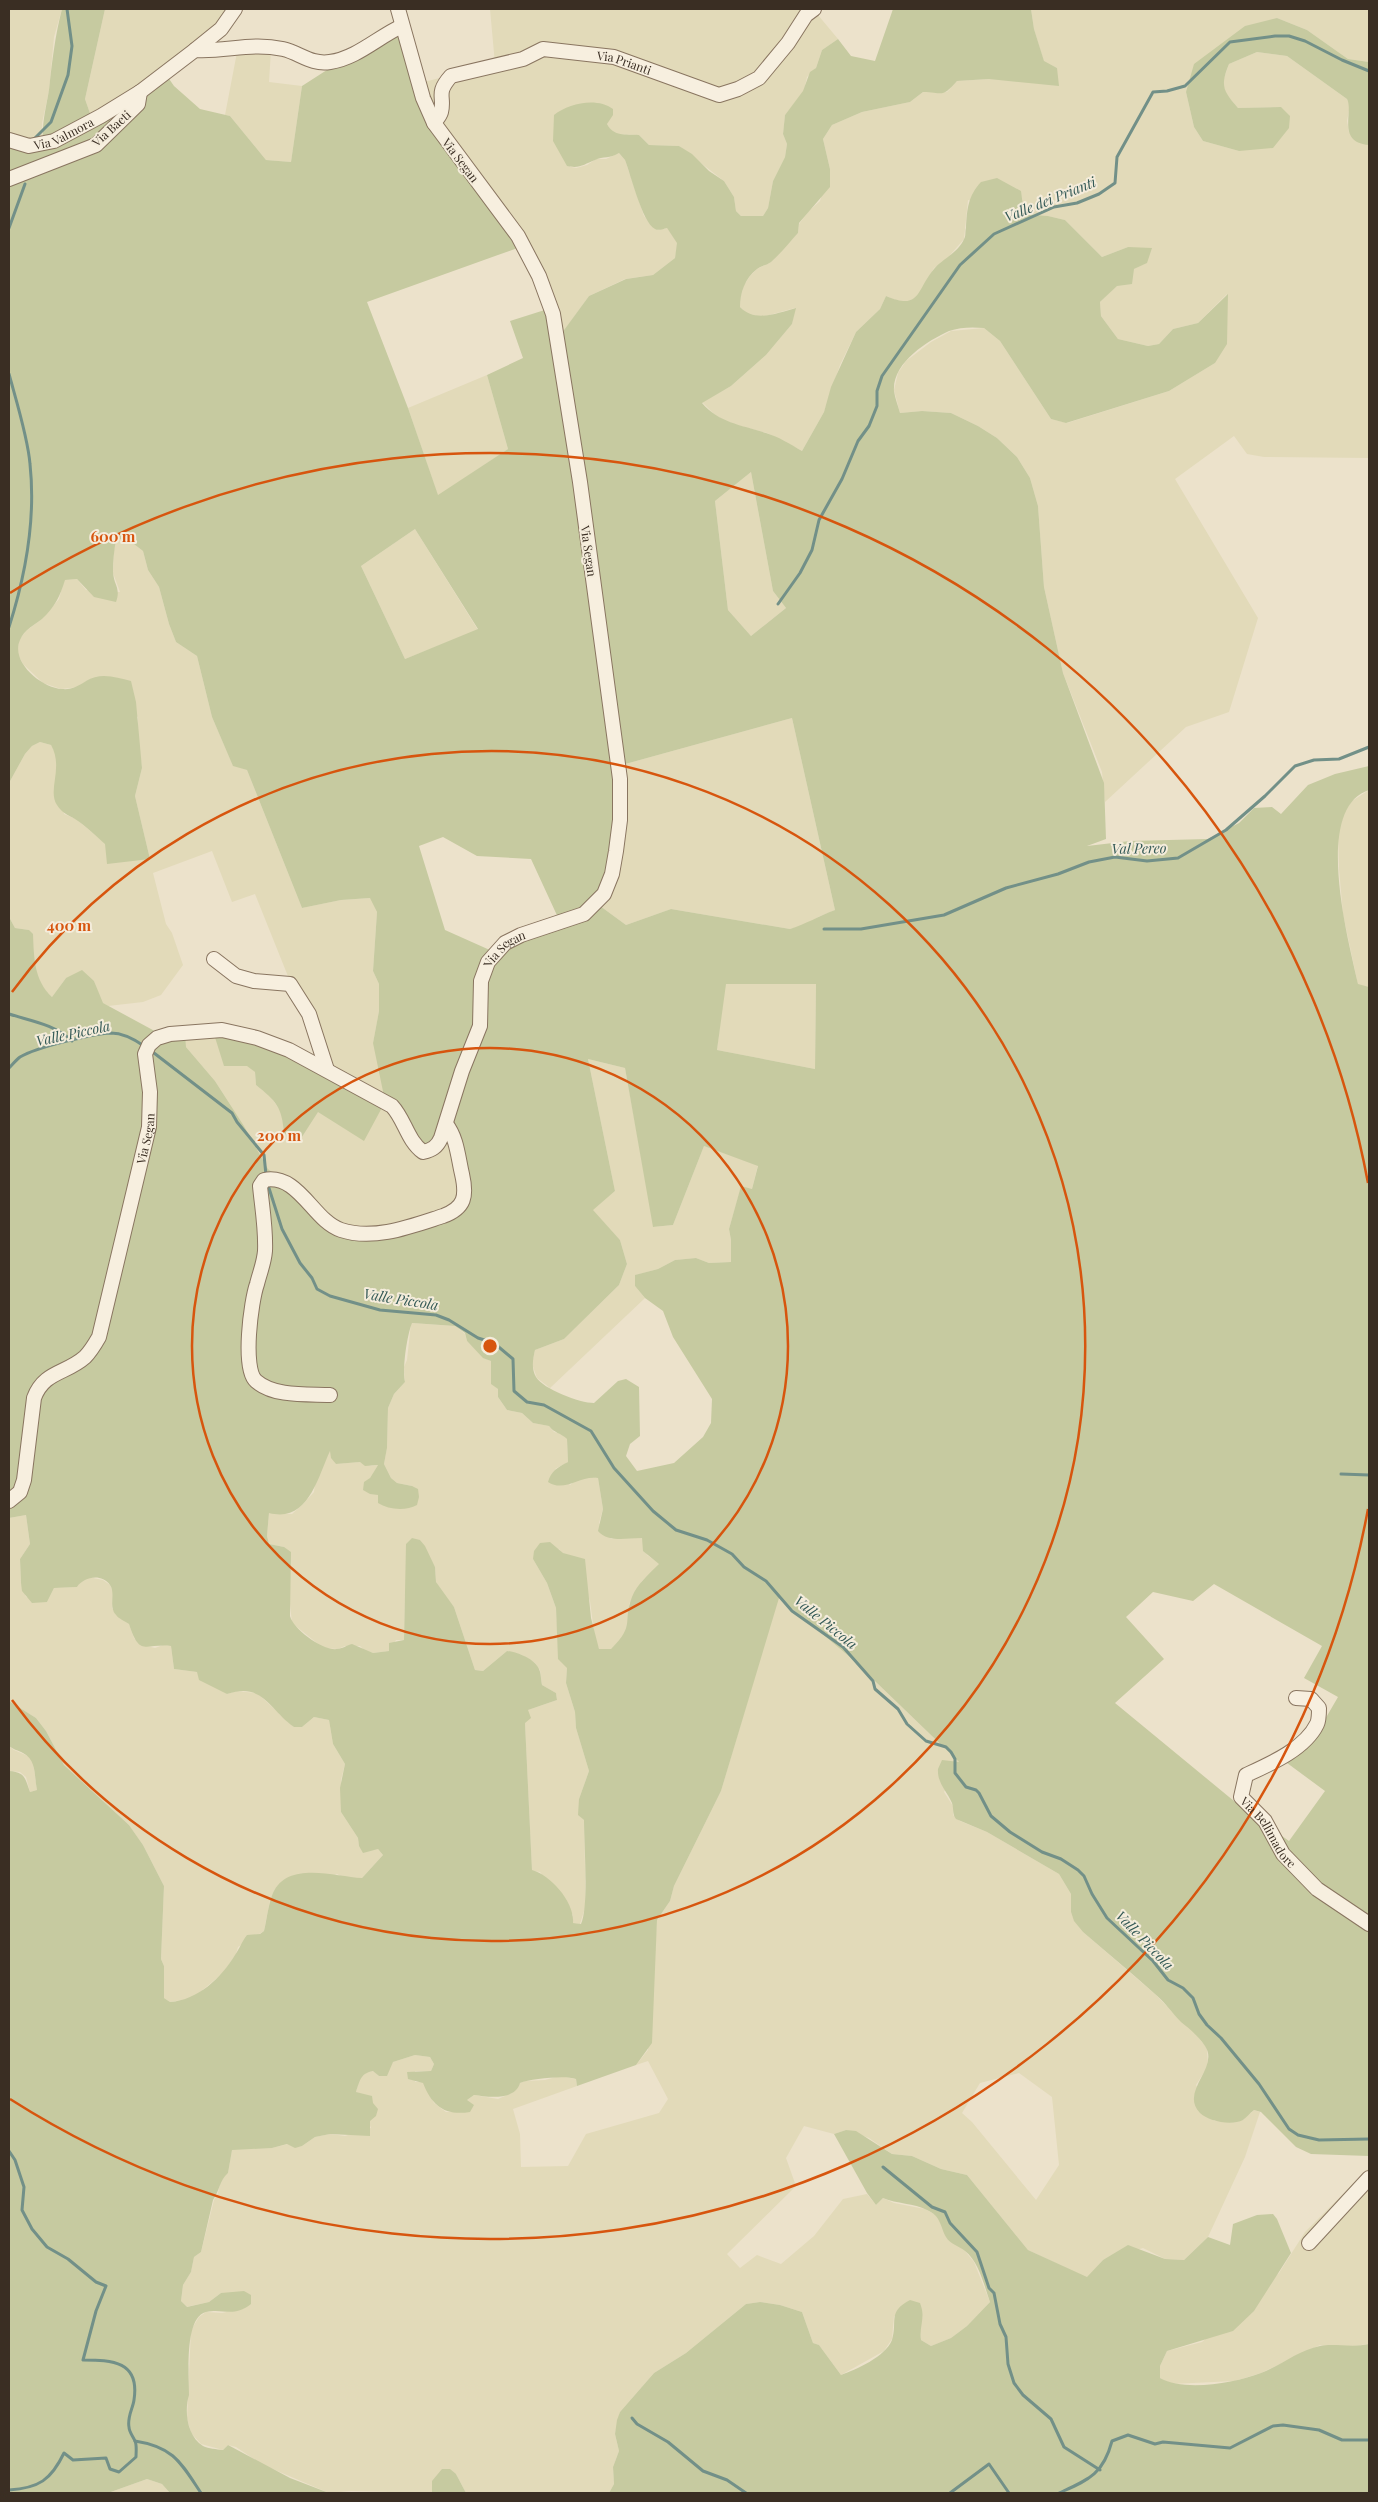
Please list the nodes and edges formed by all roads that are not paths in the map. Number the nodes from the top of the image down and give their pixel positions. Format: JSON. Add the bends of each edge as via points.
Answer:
{"nodes":[{"id":1,"x":235,"y":9,"type":"edge"},
{"id":2,"x":398,"y":9,"type":"edge"},
{"id":3,"x":814,"y":9,"type":"edge"},
{"id":4,"x":402,"y":26,"type":"junction"},
{"id":5,"x":194,"y":50,"type":"junction"},
{"id":6,"x":140,"y":92,"type":"junction"},
{"id":7,"x":434,"y":123,"type":"junction"},
{"id":8,"x":9,"y":140,"type":"edge"},
{"id":9,"x":9,"y":179,"type":"edge"},
{"id":10,"x":214,"y":959,"type":"dead end"},
{"id":11,"x":327,"y":1070,"type":"junction"},
{"id":12,"x":446,"y":1124,"type":"junction"},
{"id":13,"x":330,"y":1395,"type":"dead end"},
{"id":14,"x":9,"y":1501,"type":"edge"},
{"id":15,"x":1296,"y":1698,"type":"dead end"},
{"id":16,"x":1369,"y":1924,"type":"edge"},
{"id":17,"x":1369,"y":2178,"type":"edge"},
{"id":18,"x":1309,"y":2243,"type":"dead end"}],
"edges":[{"from":1,"to":5,"type":"street","name":"Via Baeti","via":[[221,29]]},
{"from":2,"to":4,"type":"street","name":"Via Segan"},
{"from":3,"to":7,"type":"street","name":"Via Prianti","via":[[806,15],[759,78],[719,95],[614,57],[543,49],[523,59],[450,76],[443,84],[441,112]]},
{"from":4,"to":5,"type":"street","via":[[350,56],[330,62],[313,62],[267,46]]},
{"from":4,"to":7,"type":"street","name":"Via Segan","via":[[423,98]]},
{"from":5,"to":6,"type":"street","name":"Via Baeti"},
{"from":6,"to":8,"type":"street","name":"Via Valmora","via":[[54,141],[29,146]]},
{"from":6,"to":9,"type":"street","name":"Via Baeti","via":[[138,104],[96,145]]},
{"from":7,"to":12,"type":"street","name":"Via Segan","via":[[518,236],[539,276],[553,314],[620,779],[616,851],[604,894],[584,914],[505,943],[488,962],[481,982],[480,1026]]},
{"from":10,"to":11,"type":"street","via":[[236,976],[290,984],[309,1014]]},
{"from":11,"to":12,"type":"street","name":"Via Segan","via":[[392,1106],[400,1114],[411,1141],[423,1152],[437,1146]]},
{"from":11,"to":14,"type":"street","name":"Via Segan","via":[[257,1038],[222,1030],[170,1034],[156,1038],[149,1045],[145,1054],[150,1092],[149,1127],[99,1337],[85,1357],[39,1386],[34,1398],[24,1480],[20,1492]]},
{"from":12,"to":13,"type":"street","via":[[453,1133],[464,1193],[462,1204],[453,1212],[431,1220],[393,1231],[341,1230],[283,1182],[273,1178],[264,1180],[260,1186],[265,1251],[252,1313],[249,1371],[255,1381],[273,1390]]},
{"from":15,"to":16,"type":"street","name":"Via Bellimadore","via":[[1311,1699],[1319,1708],[1318,1723],[1302,1742],[1246,1775],[1240,1797],[1265,1821],[1282,1854],[1317,1889]]},
{"from":17,"to":18,"type":"street"}]}
